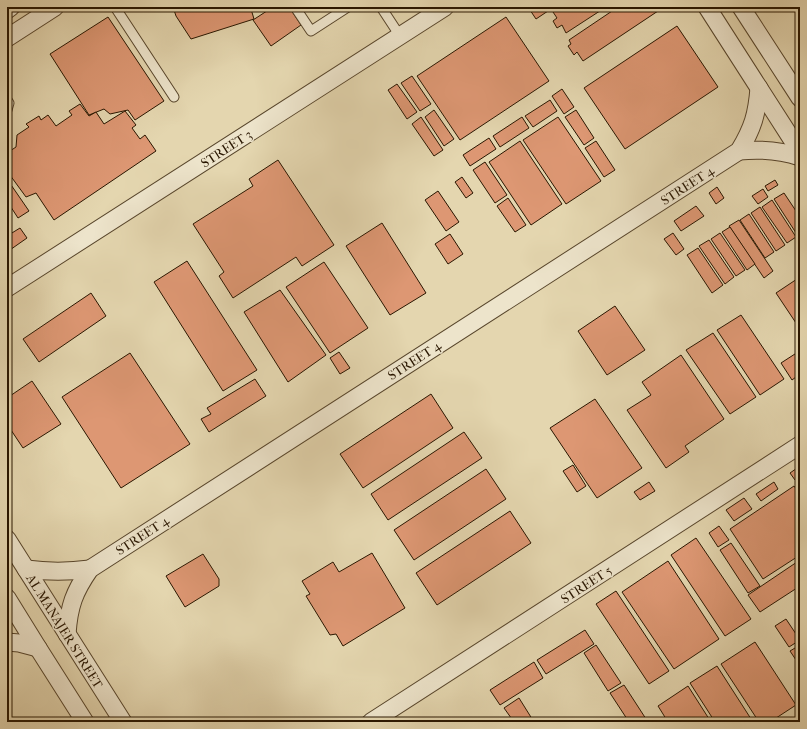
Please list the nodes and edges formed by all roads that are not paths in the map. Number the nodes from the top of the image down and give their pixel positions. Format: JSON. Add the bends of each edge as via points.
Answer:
{"nodes":[{"id":1,"x":11,"y":7,"type":"edge"},
{"id":2,"x":55,"y":7,"type":"edge"},
{"id":3,"x":115,"y":7,"type":"edge"},
{"id":4,"x":295,"y":7,"type":"edge"},
{"id":5,"x":348,"y":7,"type":"edge"},
{"id":6,"x":381,"y":7,"type":"edge"},
{"id":7,"x":445,"y":7,"type":"edge"},
{"id":8,"x":707,"y":7,"type":"edge"},
{"id":9,"x":741,"y":7,"type":"edge"},
{"id":10,"x":7,"y":10,"type":"edge"},
{"id":11,"x":400,"y":36,"type":"junction"},
{"id":12,"x":7,"y":38,"type":"edge"},
{"id":13,"x":782,"y":71,"type":"junction"},
{"id":14,"x":800,"y":79,"type":"edge"},
{"id":15,"x":759,"y":88,"type":"junction"},
{"id":16,"x":174,"y":97,"type":"dead end"},
{"id":17,"x":800,"y":98,"type":"edge"},
{"id":18,"x":7,"y":100,"type":"edge"},
{"id":19,"x":7,"y":110,"type":"edge"},
{"id":20,"x":739,"y":151,"type":"junction"},
{"id":21,"x":800,"y":152,"type":"edge"},
{"id":22,"x":800,"y":157,"type":"edge"},
{"id":23,"x":7,"y":288,"type":"edge"},
{"id":24,"x":800,"y":445,"type":"edge"},
{"id":25,"x":7,"y":540,"type":"edge"},
{"id":26,"x":26,"y":569,"type":"junction"},
{"id":27,"x":90,"y":569,"type":"junction"},
{"id":28,"x":7,"y":598,"type":"edge"},
{"id":29,"x":67,"y":634,"type":"junction"},
{"id":30,"x":7,"y":642,"type":"edge"},
{"id":31,"x":38,"y":648,"type":"junction"},
{"id":32,"x":85,"y":722,"type":"edge"},
{"id":33,"x":123,"y":722,"type":"edge"},
{"id":34,"x":371,"y":722,"type":"edge"}],
"edges":[{"from":1,"to":10,"type":"street"},
{"from":2,"to":12,"type":"street"},
{"from":3,"to":16,"type":"lane"},
{"from":4,"to":5,"type":"lane","via":[[311,31]]},
{"from":6,"to":11,"type":"lane"},
{"from":7,"to":11,"type":"street","name":"STREET 3"},
{"from":8,"to":15,"type":"street"},
{"from":9,"to":13,"type":"street"},
{"from":11,"to":23,"type":"street","name":"STREET 3"},
{"from":13,"to":14,"type":"street"},
{"from":13,"to":17,"type":"street"},
{"from":15,"to":20,"type":"street","name":"STREET 4","via":[[754,122]]},
{"from":15,"to":21,"type":"street"},
{"from":18,"to":19,"type":"lane"},
{"from":20,"to":22,"type":"street","name":"STREET 4","via":[[772,150]]},
{"from":20,"to":27,"type":"street","name":"STREET 4"},
{"from":24,"to":34,"type":"street","name":"STREET 5"},
{"from":25,"to":26,"type":"street","name":"AL MANAJER STREET"},
{"from":26,"to":27,"type":"street","name":"STREET 4","via":[[58,572]]},
{"from":26,"to":29,"type":"street","name":"AL MANAJER STREET"},
{"from":27,"to":29,"type":"street","name":"STREET 4","via":[[73,599]]},
{"from":28,"to":31,"type":"street"},
{"from":29,"to":33,"type":"street","name":"AL MANAJER STREET"},
{"from":30,"to":31,"type":"street"},
{"from":31,"to":32,"type":"street"}]}
